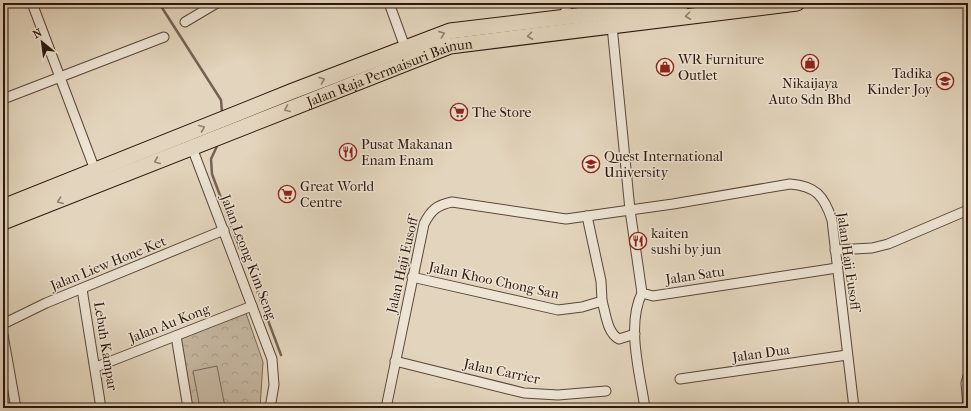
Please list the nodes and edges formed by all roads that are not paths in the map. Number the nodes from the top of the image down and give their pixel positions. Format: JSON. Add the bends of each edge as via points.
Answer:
{"nodes":[{"id":1,"x":32,"y":3,"type":"edge"},
{"id":2,"x":217,"y":3,"type":"edge"},
{"id":3,"x":389,"y":3,"type":"edge"},
{"id":4,"x":682,"y":3,"type":"edge"},
{"id":5,"x":796,"y":3,"type":"edge"},
{"id":6,"x":567,"y":11,"type":"edge"},
{"id":7,"x":186,"y":22,"type":"dead end"},
{"id":8,"x":612,"y":26,"type":"junction"},
{"id":9,"x":164,"y":37,"type":"dead end"},
{"id":10,"x":405,"y":47,"type":"junction"},
{"id":11,"x":60,"y":76,"type":"junction"},
{"id":12,"x":3,"y":99,"type":"edge"},
{"id":13,"x":166,"y":142,"type":"junction"},
{"id":14,"x":193,"y":146,"type":"junction"},
{"id":15,"x":95,"y":170,"type":"junction"},
{"id":16,"x":3,"y":207,"type":"edge"},
{"id":17,"x":630,"y":210,"type":"junction"},
{"id":18,"x":968,"y":210,"type":"edge"},
{"id":19,"x":587,"y":216,"type":"junction"},
{"id":20,"x":3,"y":222,"type":"edge"},
{"id":21,"x":224,"y":230,"type":"junction"},
{"id":22,"x":835,"y":250,"type":"junction"},
{"id":23,"x":836,"y":268,"type":"junction"},
{"id":24,"x":412,"y":277,"type":"junction"},
{"id":25,"x":82,"y":289,"type":"junction"},
{"id":26,"x":642,"y":294,"type":"junction"},
{"id":27,"x":602,"y":301,"type":"junction"},
{"id":28,"x":252,"y":306,"type":"junction"},
{"id":29,"x":3,"y":324,"type":"edge"},
{"id":30,"x":3,"y":334,"type":"edge"},
{"id":31,"x":635,"y":334,"type":"junction"},
{"id":32,"x":176,"y":336,"type":"junction"},
{"id":33,"x":847,"y":355,"type":"junction"},
{"id":34,"x":395,"y":361,"type":"junction"},
{"id":35,"x":96,"y":367,"type":"junction"},
{"id":36,"x":968,"y":376,"type":"edge"},
{"id":37,"x":680,"y":379,"type":"dead end"},
{"id":38,"x":606,"y":391,"type":"dead end"},
{"id":39,"x":968,"y":407,"type":"edge"},
{"id":40,"x":16,"y":408,"type":"edge"},
{"id":41,"x":101,"y":408,"type":"edge"},
{"id":42,"x":188,"y":408,"type":"edge"},
{"id":43,"x":270,"y":408,"type":"edge"},
{"id":44,"x":386,"y":408,"type":"edge"},
{"id":45,"x":645,"y":408,"type":"edge"},
{"id":46,"x":854,"y":408,"type":"edge"}],
"edges":[{"from":1,"to":11,"type":"street"},
{"from":2,"to":7,"type":"street"},
{"from":3,"to":10,"type":"street"},
{"from":4,"to":6,"type":"main road","name":"Jalan Raja Permaisuri Bainun"},
{"from":5,"to":8,"type":"main road","name":"Jalan Raja Permaisuri Bainun","one_way":true},
{"from":6,"to":8,"type":"street","via":[[602,18]]},
{"from":10,"to":6,"type":"main road","name":"Jalan Raja Permaisuri Bainun","one_way":true,"via":[[450,31]]},
{"from":8,"to":14,"type":"main road","name":"Jalan Raja Permaisuri Bainun","one_way":true,"via":[[450,46]]},
{"from":8,"to":17,"type":"street"},
{"from":9,"to":11,"type":"street"},
{"from":13,"to":10,"type":"main road","name":"Jalan Raja Permaisuri Bainun","one_way":true},
{"from":11,"to":12,"type":"street"},
{"from":11,"to":15,"type":"street"},
{"from":13,"to":14,"type":"street","via":[[182,140]]},
{"from":13,"to":15,"type":"main road","name":"Jalan Raja Permaisuri Bainun"},
{"from":14,"to":20,"type":"main road","name":"Jalan Raja Permaisuri Bainun","one_way":true,"via":[[97,187]]},
{"from":14,"to":21,"type":"street","name":"Jalan Leong Kim Seng"},
{"from":15,"to":16,"type":"main road","name":"Jalan Raja Permaisuri Bainun"},
{"from":17,"to":19,"type":"street","name":"Jalan Haji Eusoff"},
{"from":17,"to":22,"type":"street","name":"Jalan Haji Eusoff","via":[[790,184],[803,185],[816,192],[827,204],[832,220]]},
{"from":17,"to":26,"type":"street"},
{"from":18,"to":22,"type":"street","via":[[888,244],[872,248]]},
{"from":19,"to":24,"type":"street","name":"Jalan Haji Eusoff","via":[[566,219],[452,202],[439,205],[430,212],[424,224]]},
{"from":19,"to":27,"type":"street","via":[[601,281]]},
{"from":21,"to":25,"type":"street","name":"Jalan Liew Hone Ket"},
{"from":21,"to":28,"type":"street","name":"Jalan Leong Kim Seng"},
{"from":22,"to":23,"type":"street","name":"Jalan Haji Eusoff"},
{"from":23,"to":26,"type":"street","name":"Jalan Satu","via":[[653,296]]},
{"from":23,"to":33,"type":"street","name":"Jalan Haji Eusoff"},
{"from":24,"to":27,"type":"street","name":"Jalan Khoo Chong San","via":[[558,310],[582,308]]},
{"from":24,"to":34,"type":"street","name":"Jalan Haji Eusoff"},
{"from":25,"to":29,"type":"street","name":"Jalan Liew Hone Ket"},
{"from":25,"to":35,"type":"street","name":"Lebuh Kampar"},
{"from":26,"to":31,"type":"street","via":[[636,309]]},
{"from":27,"to":31,"type":"street","via":[[611,332],[615,337],[619,339]]},
{"from":28,"to":32,"type":"street","name":"Jalan Au Kong"},
{"from":28,"to":43,"type":"street","name":"Jalan Leong Kim Seng","via":[[272,359],[274,385]]},
{"from":30,"to":40,"type":"street"},
{"from":31,"to":45,"type":"street"},
{"from":32,"to":35,"type":"street","name":"Jalan Au Kong"},
{"from":32,"to":42,"type":"street"},
{"from":33,"to":37,"type":"street","name":"Jalan Dua"},
{"from":33,"to":46,"type":"street","name":"Jalan Haji Eusoff"},
{"from":34,"to":38,"type":"street","name":"Jalan Carrier","via":[[524,393],[558,395]]},
{"from":34,"to":44,"type":"street","name":"Jalan Haji Eusoff"},
{"from":35,"to":41,"type":"street","name":"Lebuh Kampar"},
{"from":36,"to":39,"type":"street"}]}
